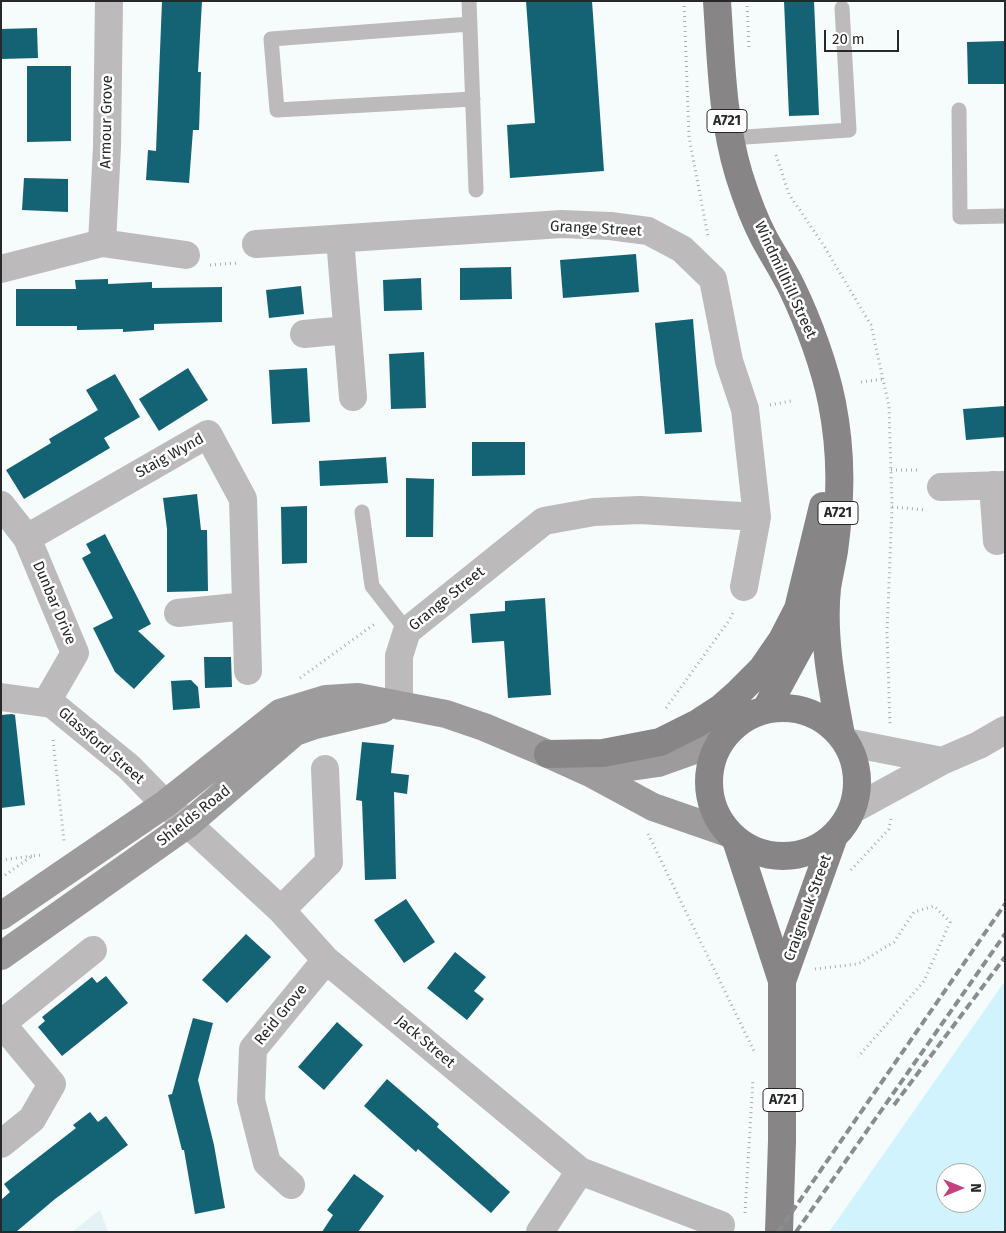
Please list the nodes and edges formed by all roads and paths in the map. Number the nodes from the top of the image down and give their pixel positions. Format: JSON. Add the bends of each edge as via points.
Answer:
{"nodes":[{"id":1,"x":109,"y":1,"type":"edge"},
{"id":2,"x":469,"y":1,"type":"edge"},
{"id":3,"x":684,"y":1,"type":"edge"},
{"id":4,"x":717,"y":1,"type":"edge"},
{"id":5,"x":842,"y":8,"type":"dead end"},
{"id":6,"x":470,"y":24,"type":"junction"},
{"id":7,"x":473,"y":98,"type":"junction"},
{"id":8,"x":959,"y":110,"type":"dead end"},
{"id":9,"x":730,"y":138,"type":"junction"},
{"id":10,"x":476,"y":190,"type":"dead end"},
{"id":11,"x":1005,"y":216,"type":"edge"},
{"id":12,"x":340,"y":239,"type":"junction"},
{"id":13,"x":708,"y":240,"type":"dead end"},
{"id":14,"x":102,"y":243,"type":"junction"},
{"id":15,"x":256,"y":244,"type":"joint"},
{"id":16,"x":186,"y":255,"type":"joint"},
{"id":17,"x":1,"y":269,"type":"edge"},
{"id":18,"x":347,"y":330,"type":"junction"},
{"id":19,"x":304,"y":334,"type":"dead end"},
{"id":20,"x":883,"y":379,"type":"dead end"},
{"id":21,"x":861,"y":382,"type":"dead end"},
{"id":22,"x":353,"y":397,"type":"dead end"},
{"id":23,"x":838,"y":436,"type":"junction"},
{"id":24,"x":999,"y":485,"type":"edge"},
{"id":25,"x":941,"y":487,"type":"dead end"},
{"id":26,"x":1,"y":505,"type":"edge"},
{"id":27,"x":362,"y":512,"type":"dead end"},
{"id":28,"x":757,"y":517,"type":"junction"},
{"id":29,"x":27,"y":538,"type":"junction"},
{"id":30,"x":997,"y":541,"type":"dead end"},
{"id":31,"x":744,"y":587,"type":"joint"},
{"id":32,"x":827,"y":589,"type":"junction"},
{"id":33,"x":246,"y":606,"type":"junction"},
{"id":34,"x":178,"y":614,"type":"dead end"},
{"id":35,"x":406,"y":631,"type":"junction"},
{"id":36,"x":248,"y":670,"type":"dead end"},
{"id":37,"x":1,"y":697,"type":"edge"},
{"id":38,"x":49,"y":703,"type":"junction"},
{"id":39,"x":399,"y":706,"type":"junction"},
{"id":40,"x":766,"y":709,"type":"junction"},
{"id":41,"x":1005,"y":730,"type":"edge"},
{"id":42,"x":843,"y":739,"type":"junction"},
{"id":43,"x":720,"y":741,"type":"junction"},
{"id":44,"x":660,"y":742,"type":"junction"},
{"id":45,"x":548,"y":754,"type":"junction"},
{"id":46,"x":942,"y":761,"type":"junction"},
{"id":47,"x":325,"y":769,"type":"dead end"},
{"id":48,"x":590,"y":773,"type":"junction"},
{"id":49,"x":165,"y":804,"type":"junction"},
{"id":50,"x":653,"y":807,"type":"junction"},
{"id":51,"x":852,"y":810,"type":"junction"},
{"id":52,"x":188,"y":824,"type":"junction"},
{"id":53,"x":834,"y":836,"type":"junction"},
{"id":54,"x":732,"y":837,"type":"junction"},
{"id":55,"x":64,"y":842,"type":"dead end"},
{"id":56,"x":32,"y":856,"type":"dead end"},
{"id":57,"x":1,"y":860,"type":"edge"},
{"id":58,"x":281,"y":910,"type":"junction"},
{"id":59,"x":1,"y":916,"type":"edge"},
{"id":60,"x":93,"y":950,"type":"dead end"},
{"id":61,"x":1,"y":956,"type":"edge"},
{"id":62,"x":326,"y":960,"type":"junction"},
{"id":63,"x":782,"y":981,"type":"junction"},
{"id":64,"x":1,"y":1024,"type":"edge"},
{"id":65,"x":755,"y":1054,"type":"dead end"},
{"id":66,"x":858,"y":1057,"type":"dead end"},
{"id":67,"x":754,"y":1073,"type":"dead end"},
{"id":68,"x":1,"y":1144,"type":"edge"},
{"id":69,"x":580,"y":1171,"type":"junction"},
{"id":70,"x":291,"y":1185,"type":"dead end"},
{"id":71,"x":721,"y":1225,"type":"joint"},
{"id":72,"x":540,"y":1232,"type":"edge"},
{"id":73,"x":779,"y":1232,"type":"edge"}],
"edges":[{"from":1,"to":14,"type":"street","name":"Armour Grove"},
{"from":2,"to":6,"type":"lane"},
{"from":3,"to":13,"type":"path","via":[[689,137]]},
{"from":4,"to":9,"type":"main road","name":"Windmillhill Street","number":"A721"},
{"from":5,"to":9,"type":"lane","via":[[849,130]]},
{"from":6,"to":7,"type":"lane"},
{"from":6,"to":7,"type":"lane","via":[[271,39],[277,110]]},
{"from":7,"to":10,"type":"lane"},
{"from":8,"to":11,"type":"lane","via":[[960,217]]},
{"from":9,"to":23,"type":"main road","name":"Windmillhill Street","number":"A721","via":[[739,174],[763,236],[792,289],[816,345],[832,400]]},
{"from":12,"to":15,"type":"street","name":"Grange Street"},
{"from":12,"to":18,"type":"street"},
{"from":12,"to":28,"type":"street","name":"Grange Street","via":[[562,224],[648,231],[682,249],[713,279],[729,361],[745,410]]},
{"from":14,"to":16,"type":"street"},
{"from":14,"to":17,"type":"street"},
{"from":15,"to":16,"type":"path","via":[[246,262],[202,266]]},
{"from":18,"to":19,"type":"street"},
{"from":18,"to":22,"type":"street"},
{"from":20,"to":21,"type":"path"},
{"from":23,"to":32,"type":"main road","name":"Windmillhill Street","number":"A721","via":[[840,498]]},
{"from":23,"to":44,"type":"main road","via":[[798,609],[782,640],[762,669],[720,708]]},
{"from":24,"to":25,"type":"street"},
{"from":24,"to":30,"type":"street"},
{"from":26,"to":29,"type":"street","name":"Dunbar Drive"},
{"from":27,"to":35,"type":"lane","via":[[372,586]]},
{"from":28,"to":31,"type":"street","name":"Grange Street"},
{"from":28,"to":35,"type":"street","name":"Grange Street","via":[[640,510],[594,512],[544,521]]},
{"from":29,"to":33,"type":"street","name":"Staig Wynd","via":[[208,434],[244,499]]},
{"from":29,"to":38,"type":"street","name":"Dunbar Drive","via":[[75,653]]},
{"from":31,"to":44,"type":"path","via":[[728,622],[660,716]]},
{"from":32,"to":40,"type":"main road","name":"Windmillhill Street","number":"A721","via":[[810,628]]},
{"from":32,"to":42,"type":"main road","name":"Windmillhill Street","number":"A721","via":[[826,632],[830,674]]},
{"from":33,"to":34,"type":"street"},
{"from":33,"to":36,"type":"street","name":"Staig Wynd"},
{"from":35,"to":39,"type":"street","name":"Grange Street","via":[[400,656]]},
{"from":37,"to":38,"type":"street","name":"Glassford Street"},
{"from":38,"to":49,"type":"street","name":"Glassford Street","via":[[129,767]]},
{"from":38,"to":55,"type":"path"},
{"from":39,"to":45,"type":"main road","name":"Shields Road","via":[[446,714]]},
{"from":39,"to":49,"type":"main road","name":"Shields Road","via":[[358,697],[326,699],[280,713]]},
{"from":39,"to":52,"type":"main road","name":"Shields Road","via":[[295,732]]},
{"from":40,"to":42,"type":"main road","via":[[787,707],[808,712],[826,721]]},
{"from":40,"to":43,"type":"main road","via":[[748,715],[732,726]]},
{"from":41,"to":46,"type":"street"},
{"from":42,"to":46,"type":"street"},
{"from":42,"to":51,"type":"main road","via":[[855,764],[857,787]]},
{"from":43,"to":48,"type":"main road","via":[[658,763]]},
{"from":43,"to":54,"type":"main road","via":[[710,764],[708,788],[714,812]]},
{"from":44,"to":45,"type":"main road","via":[[603,753]]},
{"from":45,"to":48,"type":"main road","name":"Shields Road"},
{"from":46,"to":51,"type":"street"},
{"from":47,"to":58,"type":"street","via":[[329,862]]},
{"from":48,"to":50,"type":"main road","name":"Shields Road"},
{"from":49,"to":52,"type":"street","name":"Jack Street"},
{"from":49,"to":59,"type":"main road","name":"Shields Road"},
{"from":50,"to":54,"type":"main road","name":"Shields Road"},
{"from":50,"to":65,"type":"path","via":[[648,833]]},
{"from":51,"to":53,"type":"main road"},
{"from":52,"to":58,"type":"street","name":"Jack Street"},
{"from":52,"to":61,"type":"main road","name":"Shields Road"},
{"from":53,"to":54,"type":"main road","via":[[820,847],[786,857],[750,850]]},
{"from":53,"to":63,"type":"main road","name":"Craigneuk Street","number":"A721"},
{"from":54,"to":63,"type":"main road","name":"Craigneuk Street","number":"A721"},
{"from":56,"to":57,"type":"path"},
{"from":58,"to":62,"type":"street","name":"Jack Street"},
{"from":60,"to":64,"type":"street"},
{"from":62,"to":69,"type":"street","name":"Jack Street"},
{"from":62,"to":70,"type":"street","name":"Reid Grove","via":[[254,1049],[251,1100],[267,1163]]},
{"from":63,"to":66,"type":"path","via":[[810,970],[858,964],[894,942],[914,912],[934,906],[950,922],[924,981]]},
{"from":63,"to":73,"type":"main road","name":"Craigneuk Street","number":"A721"},
{"from":64,"to":68,"type":"street","via":[[52,1084],[32,1119]]},
{"from":67,"to":71,"type":"path","via":[[744,1219]]},
{"from":69,"to":71,"type":"street","name":"Jack Street"},
{"from":69,"to":72,"type":"street"}]}
